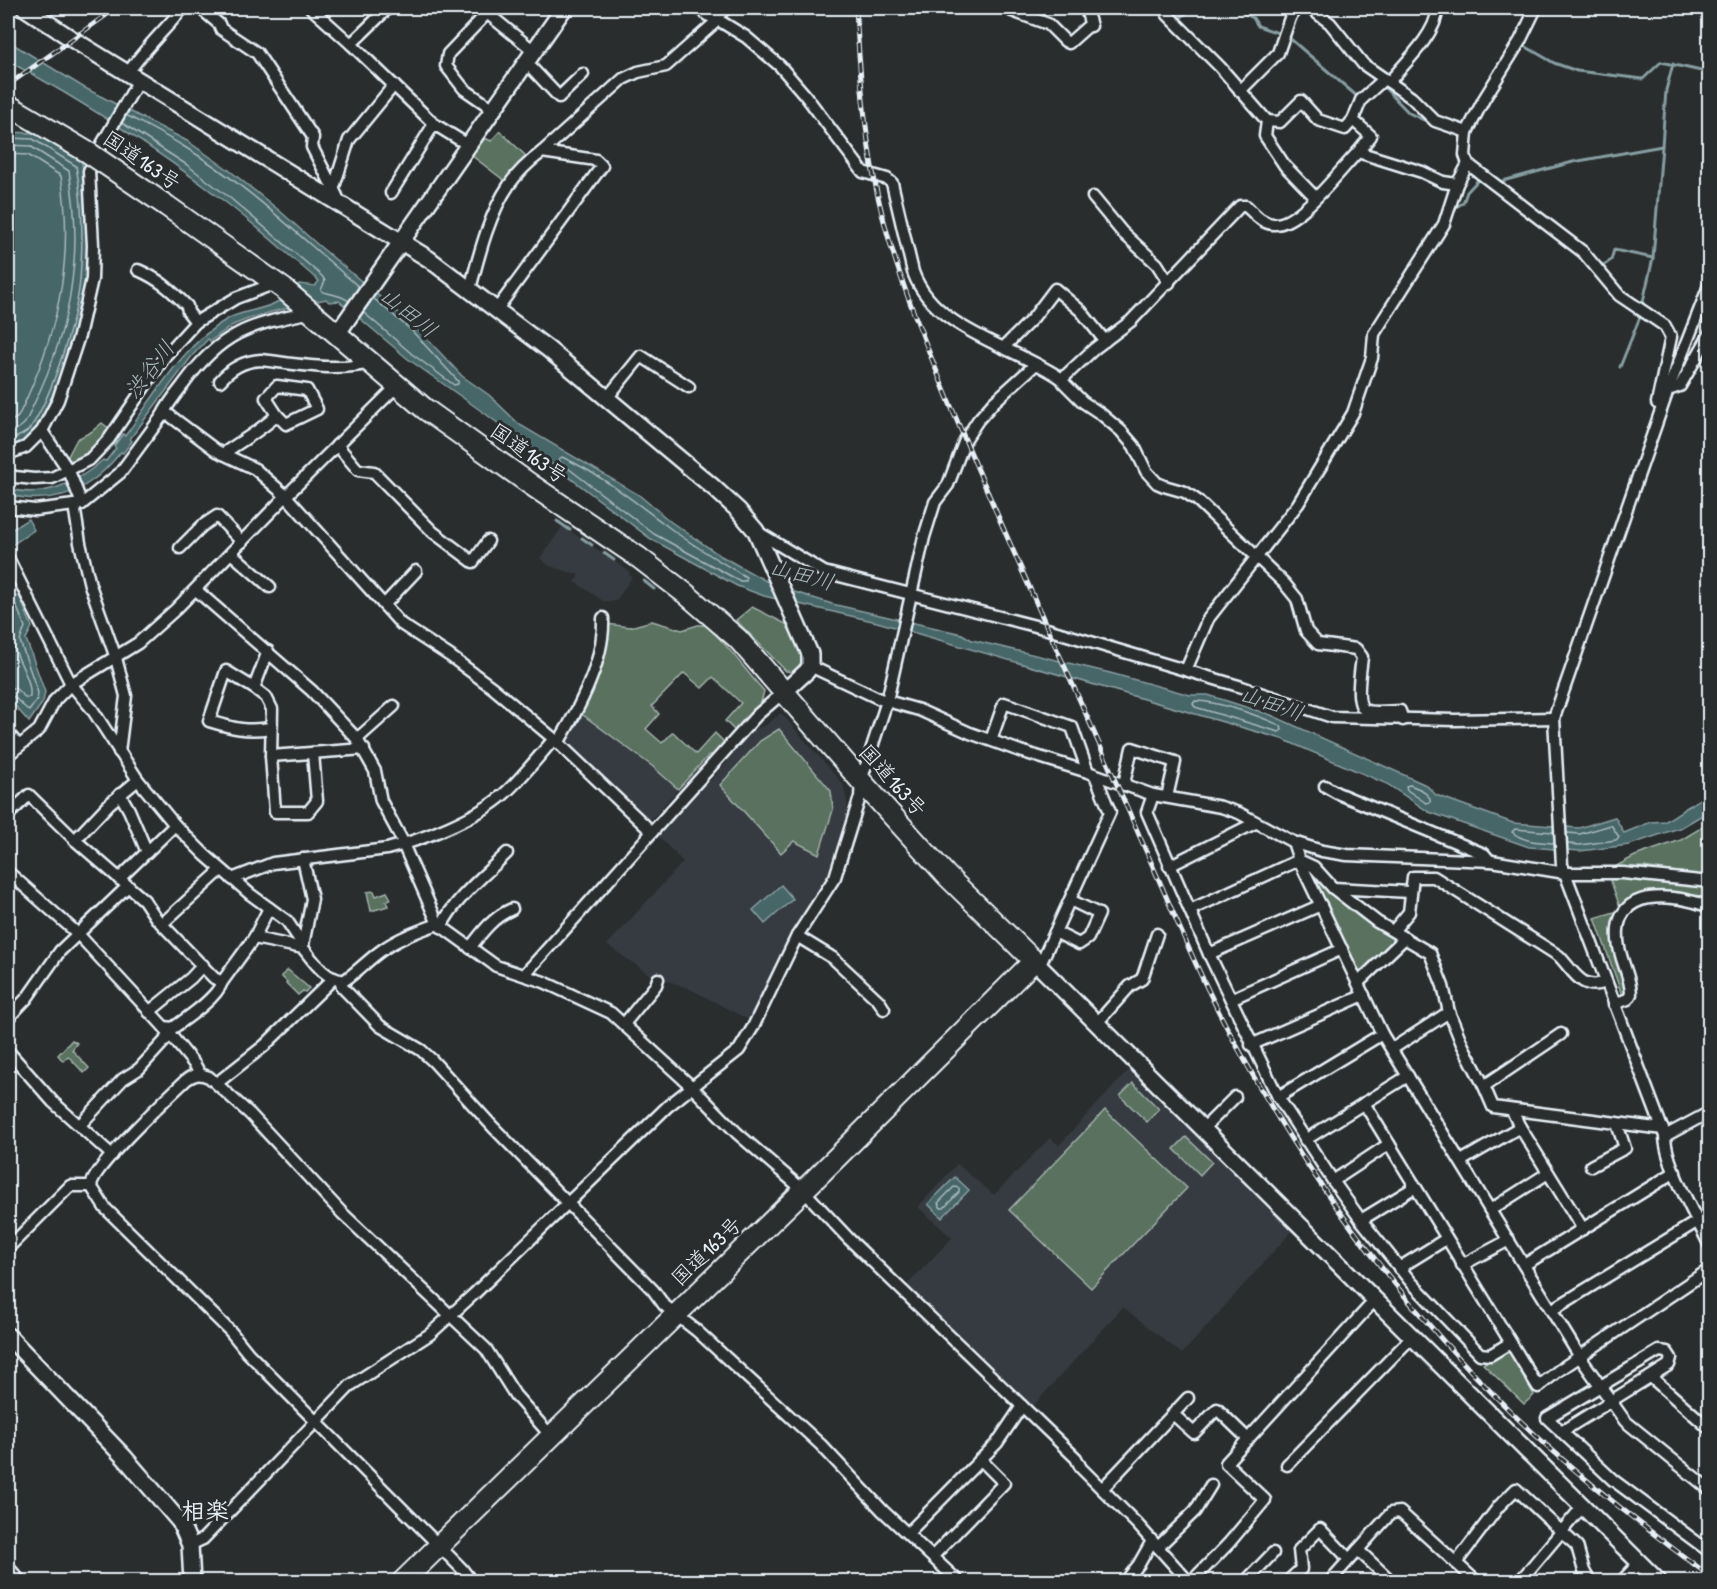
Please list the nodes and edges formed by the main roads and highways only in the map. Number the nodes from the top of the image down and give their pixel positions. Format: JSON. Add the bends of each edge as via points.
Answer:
{"nodes":[{"id":1,"x":8,"y":105,"type":"edge"},
{"id":2,"x":402,"y":1581,"type":"edge"}],
"edges":[{"from":1,"to":2,"type":"highway","name":"国道163号","bridge":true,"via":[[89,153],[311,311],[342,327],[371,363],[397,386],[662,575],[738,639],[947,876],[1036,964]]}]}
